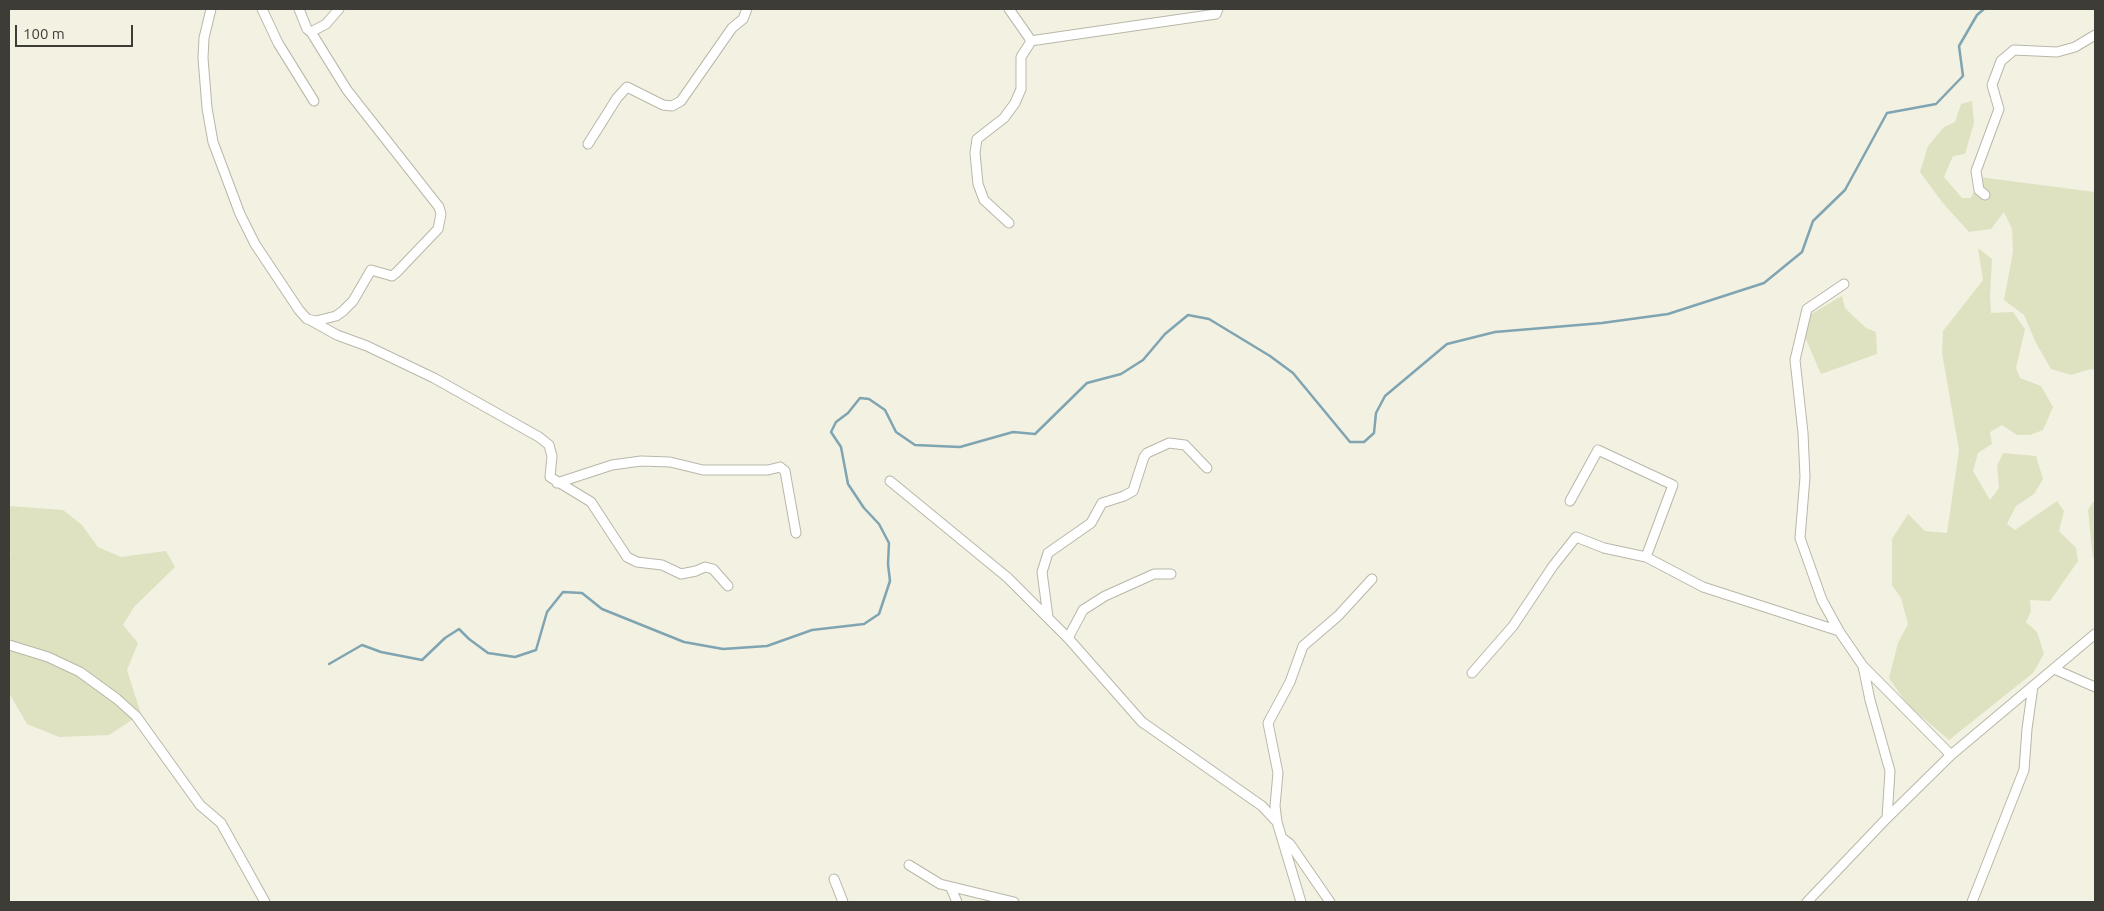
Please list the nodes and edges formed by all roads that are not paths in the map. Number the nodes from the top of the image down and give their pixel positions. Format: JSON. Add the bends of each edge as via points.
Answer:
{"nodes":[{"id":1,"x":211,"y":9,"type":"edge"},
{"id":2,"x":262,"y":9,"type":"edge"},
{"id":3,"x":299,"y":9,"type":"edge"},
{"id":4,"x":340,"y":9,"type":"edge"},
{"id":5,"x":747,"y":9,"type":"edge"},
{"id":6,"x":1009,"y":9,"type":"edge"},
{"id":7,"x":1218,"y":9,"type":"edge"},
{"id":8,"x":311,"y":32,"type":"junction"},
{"id":9,"x":2095,"y":35,"type":"edge"},
{"id":10,"x":1030,"y":41,"type":"junction"},
{"id":11,"x":314,"y":101,"type":"dead end"},
{"id":12,"x":588,"y":144,"type":"dead end"},
{"id":13,"x":1985,"y":195,"type":"dead end"},
{"id":14,"x":1010,"y":222,"type":"dead end"},
{"id":15,"x":1844,"y":284,"type":"dead end"},
{"id":16,"x":307,"y":319,"type":"junction"},
{"id":17,"x":1207,"y":468,"type":"dead end"},
{"id":18,"x":890,"y":481,"type":"dead end"},
{"id":19,"x":557,"y":484,"type":"junction"},
{"id":20,"x":1570,"y":501,"type":"dead end"},
{"id":21,"x":796,"y":533,"type":"dead end"},
{"id":22,"x":1646,"y":557,"type":"junction"},
{"id":23,"x":1171,"y":574,"type":"dead end"},
{"id":24,"x":1372,"y":579,"type":"dead end"},
{"id":25,"x":728,"y":586,"type":"dead end"},
{"id":26,"x":1048,"y":618,"type":"junction"},
{"id":27,"x":1839,"y":631,"type":"junction"},
{"id":28,"x":2095,"y":634,"type":"edge"},
{"id":29,"x":1068,"y":638,"type":"junction"},
{"id":30,"x":9,"y":639,"type":"edge"},
{"id":31,"x":9,"y":645,"type":"edge"},
{"id":32,"x":21,"y":649,"type":"junction"},
{"id":33,"x":1863,"y":666,"type":"junction"},
{"id":34,"x":2054,"y":669,"type":"junction"},
{"id":35,"x":1472,"y":673,"type":"dead end"},
{"id":36,"x":2033,"y":686,"type":"junction"},
{"id":37,"x":2095,"y":687,"type":"edge"},
{"id":38,"x":1951,"y":755,"type":"junction"},
{"id":39,"x":1886,"y":818,"type":"junction"},
{"id":40,"x":1277,"y":822,"type":"junction"},
{"id":41,"x":1282,"y":838,"type":"junction"},
{"id":42,"x":909,"y":864,"type":"dead end"},
{"id":43,"x":834,"y":879,"type":"dead end"},
{"id":44,"x":951,"y":888,"type":"junction"},
{"id":45,"x":265,"y":902,"type":"edge"},
{"id":46,"x":843,"y":902,"type":"edge"},
{"id":47,"x":958,"y":902,"type":"edge"},
{"id":48,"x":1014,"y":902,"type":"edge"},
{"id":49,"x":1301,"y":902,"type":"edge"},
{"id":50,"x":1330,"y":902,"type":"edge"},
{"id":51,"x":1808,"y":902,"type":"edge"},
{"id":52,"x":1972,"y":902,"type":"edge"}],
"edges":[{"from":1,"to":16,"type":"street","via":[[203,58],[213,142],[255,244]]},
{"from":2,"to":11,"type":"street","via":[[278,43]]},
{"from":3,"to":8,"type":"street"},
{"from":4,"to":8,"type":"street","via":[[326,24]]},
{"from":5,"to":12,"type":"street","via":[[743,19],[732,28],[681,101],[663,106],[627,87]]},
{"from":6,"to":10,"type":"street"},
{"from":7,"to":10,"type":"street","via":[[1216,14]]},
{"from":8,"to":16,"type":"street","via":[[347,90],[439,207],[441,221],[438,229],[392,276],[371,270],[353,301],[336,316]]},
{"from":9,"to":13,"type":"street","via":[[2075,47],[2057,52],[2014,50],[2000,61],[1992,85],[2000,109],[1976,171],[1979,190]]},
{"from":10,"to":14,"type":"street","via":[[1021,57],[1021,89],[1015,103],[1004,118],[977,139],[975,146],[978,184],[984,200]]},
{"from":15,"to":27,"type":"street","via":[[1807,309],[1795,360],[1805,477],[1800,538],[1822,600]]},
{"from":16,"to":19,"type":"street","via":[[434,378],[539,437],[549,445],[552,456],[550,477]]},
{"from":17,"to":26,"type":"street","via":[[1185,445],[1169,442],[1147,453],[1133,490],[1102,503],[1091,523],[1048,553],[1042,572]]},
{"from":18,"to":26,"type":"street","via":[[1008,578]]},
{"from":19,"to":21,"type":"street","via":[[612,465],[641,461],[670,462],[702,470],[768,470],[780,467],[784,470]]},
{"from":19,"to":25,"type":"street","via":[[591,502],[627,557],[662,565],[681,574],[705,567],[714,569]]},
{"from":20,"to":22,"type":"street","via":[[1598,450],[1673,485]]},
{"from":22,"to":27,"type":"street","via":[[1703,587]]},
{"from":22,"to":35,"type":"street","via":[[1604,548],[1576,537],[1514,626]]},
{"from":23,"to":29,"type":"street","via":[[1154,574],[1105,596],[1083,610]]},
{"from":24,"to":40,"type":"street","via":[[1338,616],[1303,646],[1290,682],[1268,723],[1278,773]]},
{"from":26,"to":29,"type":"street"},
{"from":27,"to":33,"type":"street"},
{"from":28,"to":34,"type":"street"},
{"from":29,"to":40,"type":"street","via":[[1142,722],[1262,806]]},
{"from":30,"to":32,"type":"street"},
{"from":31,"to":32,"type":"street"},
{"from":32,"to":45,"type":"street","via":[[80,672],[136,716],[200,805],[221,823]]},
{"from":33,"to":38,"type":"street"},
{"from":33,"to":39,"type":"street","via":[[1890,771]]},
{"from":34,"to":36,"type":"street"},
{"from":34,"to":37,"type":"street"},
{"from":36,"to":38,"type":"street"},
{"from":36,"to":52,"type":"street","via":[[2024,770]]},
{"from":38,"to":39,"type":"street"},
{"from":39,"to":51,"type":"street"},
{"from":40,"to":41,"type":"street"},
{"from":41,"to":49,"type":"street"},
{"from":41,"to":50,"type":"street","via":[[1290,844]]},
{"from":42,"to":44,"type":"street"},
{"from":43,"to":46,"type":"street"},
{"from":44,"to":47,"type":"street"},
{"from":44,"to":48,"type":"street"}]}
